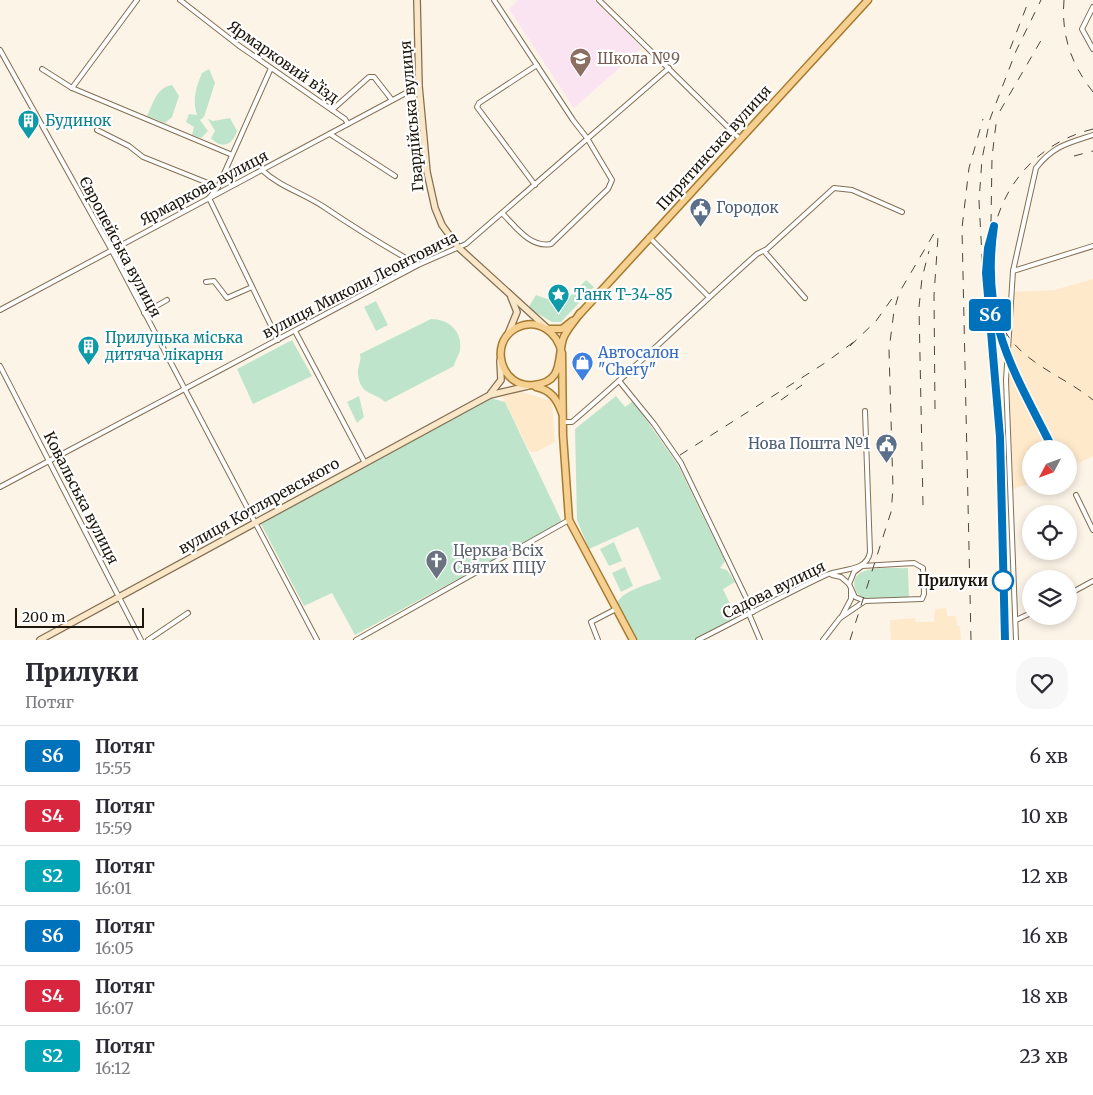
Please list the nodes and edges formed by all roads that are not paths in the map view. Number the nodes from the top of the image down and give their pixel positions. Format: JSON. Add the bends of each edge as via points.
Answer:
{"nodes":[{"id":1,"x":137,"y":0,"type":"edge"},
{"id":2,"x":180,"y":0,"type":"edge"},
{"id":3,"x":417,"y":0,"type":"edge"},
{"id":4,"x":494,"y":0,"type":"edge"},
{"id":5,"x":599,"y":0,"type":"edge"},
{"id":6,"x":868,"y":0,"type":"edge"},
{"id":7,"x":1093,"y":7,"type":"edge"},
{"id":8,"x":1093,"y":49,"type":"edge"},
{"id":9,"x":0,"y":50,"type":"edge"},
{"id":10,"x":537,"y":65,"type":"junction"},
{"id":11,"x":270,"y":68,"type":"junction"},
{"id":12,"x":669,"y":68,"type":"junction"},
{"id":13,"x":42,"y":70,"type":"dead end"},
{"id":14,"x":419,"y":86,"type":"junction"},
{"id":15,"x":72,"y":88,"type":"junction"},
{"id":16,"x":392,"y":100,"type":"junction"},
{"id":17,"x":332,"y":110,"type":"junction"},
{"id":18,"x":348,"y":124,"type":"junction"},
{"id":19,"x":97,"y":130,"type":"dead end"},
{"id":20,"x":330,"y":134,"type":"junction"},
{"id":21,"x":1093,"y":135,"type":"edge"},
{"id":22,"x":587,"y":138,"type":"junction"},
{"id":23,"x":739,"y":138,"type":"junction"},
{"id":24,"x":230,"y":154,"type":"junction"},
{"id":25,"x":262,"y":170,"type":"junction"},
{"id":26,"x":394,"y":176,"type":"dead end"},
{"id":27,"x":535,"y":185,"type":"junction"},
{"id":28,"x":218,"y":187,"type":"junction"},
{"id":29,"x":209,"y":198,"type":"junction"},
{"id":30,"x":902,"y":212,"type":"dead end"},
{"id":31,"x":502,"y":213,"type":"junction"},
{"id":32,"x":649,"y":237,"type":"junction"},
{"id":33,"x":1093,"y":246,"type":"edge"},
{"id":34,"x":458,"y":247,"type":"junction"},
{"id":35,"x":111,"y":249,"type":"junction"},
{"id":36,"x":764,"y":251,"type":"junction"},
{"id":37,"x":418,"y":266,"type":"junction"},
{"id":38,"x":1013,"y":271,"type":"junction"},
{"id":39,"x":206,"y":282,"type":"dead end"},
{"id":40,"x":252,"y":287,"type":"junction"},
{"id":41,"x":508,"y":291,"type":"junction"},
{"id":42,"x":708,"y":297,"type":"junction"},
{"id":43,"x":805,"y":298,"type":"dead end"},
{"id":44,"x":167,"y":300,"type":"dead end"},
{"id":45,"x":0,"y":310,"type":"edge"},
{"id":46,"x":144,"y":313,"type":"junction"},
{"id":47,"x":580,"y":313,"type":"junction"},
{"id":48,"x":548,"y":329,"type":"junction"},
{"id":49,"x":295,"y":331,"type":"junction"},
{"id":50,"x":508,"y":334,"type":"junction"},
{"id":51,"x":278,"y":340,"type":"junction"},
{"id":52,"x":562,"y":353,"type":"junction"},
{"id":53,"x":500,"y":359,"type":"junction"},
{"id":54,"x":0,"y":366,"type":"edge"},
{"id":55,"x":620,"y":382,"type":"junction"},
{"id":56,"x":532,"y":386,"type":"junction"},
{"id":57,"x":183,"y":390,"type":"junction"},
{"id":58,"x":490,"y":394,"type":"junction"},
{"id":59,"x":865,"y":411,"type":"dead end"},
{"id":60,"x":564,"y":422,"type":"junction"},
{"id":61,"x":50,"y":461,"type":"junction"},
{"id":62,"x":365,"y":463,"type":"junction"},
{"id":63,"x":0,"y":487,"type":"edge"},
{"id":64,"x":1076,"y":495,"type":"edge"},
{"id":65,"x":569,"y":520,"type":"junction"},
{"id":66,"x":254,"y":523,"type":"junction"},
{"id":67,"x":1093,"y":530,"type":"edge"},
{"id":68,"x":862,"y":566,"type":"junction"},
{"id":69,"x":828,"y":575,"type":"junction"},
{"id":70,"x":1093,"y":581,"type":"edge"},
{"id":71,"x":849,"y":584,"type":"junction"},
{"id":72,"x":851,"y":590,"type":"junction"},
{"id":73,"x":1077,"y":590,"type":"edge"},
{"id":74,"x":120,"y":597,"type":"junction"},
{"id":75,"x":864,"y":601,"type":"junction"},
{"id":76,"x":616,"y":609,"type":"junction"},
{"id":77,"x":188,"y":613,"type":"dead end"},
{"id":78,"x":751,"y":613,"type":"junction"},
{"id":79,"x":1022,"y":617,"type":"edge"},
{"id":80,"x":840,"y":618,"type":"junction"},
{"id":81,"x":1016,"y":620,"type":"junction"},
{"id":82,"x":40,"y":640,"type":"edge"},
{"id":83,"x":140,"y":640,"type":"edge"},
{"id":84,"x":148,"y":640,"type":"edge"},
{"id":85,"x":317,"y":640,"type":"edge"},
{"id":86,"x":356,"y":640,"type":"edge"},
{"id":87,"x":598,"y":640,"type":"edge"},
{"id":88,"x":633,"y":640,"type":"edge"},
{"id":89,"x":698,"y":640,"type":"edge"},
{"id":90,"x":760,"y":640,"type":"edge"},
{"id":91,"x":823,"y":640,"type":"edge"},
{"id":92,"x":1016,"y":640,"type":"edge"}],
"edges":[{"from":1,"to":15,"type":"street"},
{"from":2,"to":11,"type":"street","name":"Ярмарковий вʼїзд"},
{"from":3,"to":14,"type":"main road","name":"Гвардійська вулиця"},
{"from":4,"to":10,"type":"street"},
{"from":5,"to":12,"type":"street"},
{"from":6,"to":23,"type":"main road","name":"Пирятинська вулиця"},
{"from":7,"to":8,"type":"street","via":[[1082,29]]},
{"from":9,"to":35,"type":"street","name":"Європейська вулиця"},
{"from":10,"to":22,"type":"street"},
{"from":10,"to":27,"type":"street","via":[[479,103],[477,108]]},
{"from":11,"to":17,"type":"street","name":"Ярмарковий вʼїзд"},
{"from":11,"to":24,"type":"street"},
{"from":12,"to":22,"type":"street","name":"вулиця Миколи Леонтовича"},
{"from":12,"to":23,"type":"street"},
{"from":13,"to":15,"type":"street"},
{"from":14,"to":16,"type":"street","name":"Ярмаркова вулиця"},
{"from":14,"to":34,"type":"main road","name":"Гвардійська вулиця","via":[[430,191],[442,225]]},
{"from":15,"to":24,"type":"street"},
{"from":16,"to":17,"type":"street","via":[[374,77],[369,77]]},
{"from":16,"to":18,"type":"street","name":"Ярмаркова вулиця"},
{"from":17,"to":18,"type":"street","name":"Ярмарковий вʼїзд"},
{"from":18,"to":20,"type":"street","name":"Ярмаркова вулиця"},
{"from":19,"to":28,"type":"street","via":[[143,157]]},
{"from":20,"to":25,"type":"street","name":"Ярмаркова вулиця"},
{"from":20,"to":26,"type":"street"},
{"from":21,"to":38,"type":"street","via":[[1058,146],[1045,155],[1036,168]]},
{"from":22,"to":27,"type":"street","name":"вулиця Миколи Леонтовича"},
{"from":22,"to":31,"type":"street","via":[[611,176],[612,184],[556,240],[546,245],[528,239]]},
{"from":23,"to":32,"type":"main road","name":"Пирятинська вулиця"},
{"from":24,"to":28,"type":"street"},
{"from":25,"to":29,"type":"street","name":"Ярмаркова вулиця"},
{"from":25,"to":37,"type":"street","via":[[275,183],[309,199]]},
{"from":27,"to":31,"type":"street","name":"вулиця Миколи Леонтовича"},
{"from":28,"to":29,"type":"street"},
{"from":29,"to":35,"type":"street","name":"Ярмаркова вулиця"},
{"from":29,"to":40,"type":"street"},
{"from":30,"to":36,"type":"street","via":[[852,190],[834,188]]},
{"from":31,"to":34,"type":"street","name":"вулиця Миколи Леонтовича","via":[[466,244]]},
{"from":32,"to":42,"type":"street"},
{"from":32,"to":47,"type":"main road","name":"Пирятинська вулиця"},
{"from":33,"to":38,"type":"street"},
{"from":34,"to":37,"type":"street","name":"вулиця Миколи Леонтовича"},
{"from":34,"to":41,"type":"main road","name":"Гвардійська вулиця"},
{"from":35,"to":45,"type":"street","name":"Ярмаркова вулиця"},
{"from":35,"to":46,"type":"street","name":"Європейська вулиця"},
{"from":36,"to":42,"type":"street"},
{"from":36,"to":43,"type":"street"},
{"from":37,"to":49,"type":"street","name":"вулиця Миколи Леонтовича"},
{"from":38,"to":81,"type":"street","via":[[1006,380]]},
{"from":39,"to":40,"type":"street","via":[[214,281],[227,298]]},
{"from":40,"to":51,"type":"street"},
{"from":41,"to":48,"type":"main road","name":"Гвардійська вулиця"},
{"from":41,"to":50,"type":"main road","via":[[517,312]]},
{"from":42,"to":55,"type":"street"},
{"from":44,"to":46,"type":"street"},
{"from":46,"to":57,"type":"street","name":"Європейська вулиця"},
{"from":47,"to":48,"type":"main road","via":[[562,329]]},
{"from":47,"to":52,"type":"main road","via":[[564,336]]},
{"from":48,"to":50,"type":"main road","via":[[532,324],[515,328]]},
{"from":48,"to":52,"type":"main road","via":[[560,344]]},
{"from":49,"to":51,"type":"street","name":"вулиця Миколи Леонтовича"},
{"from":49,"to":62,"type":"street"},
{"from":50,"to":53,"type":"main road"},
{"from":51,"to":57,"type":"street","name":"вулиця Миколи Леонтовича"},
{"from":52,"to":56,"type":"main road","via":[[557,372],[550,379]]},
{"from":52,"to":60,"type":"main road"},
{"from":53,"to":56,"type":"main road","via":[[503,368],[515,381]]},
{"from":53,"to":58,"type":"main road","via":[[501,380]]},
{"from":54,"to":61,"type":"street","name":"Ковальська вулиця"},
{"from":55,"to":60,"type":"street","via":[[572,422]]},
{"from":55,"to":78,"type":"street","via":[[680,462]]},
{"from":56,"to":58,"type":"main road","name":"вулиця Котляревського"},
{"from":56,"to":60,"type":"main road","via":[[544,389],[555,398]]},
{"from":57,"to":61,"type":"street","name":"вулиця Миколи Леонтовича"},
{"from":57,"to":66,"type":"street","name":"Європейська вулиця"},
{"from":58,"to":62,"type":"main road","name":"вулиця Котляревського"},
{"from":59,"to":68,"type":"street","via":[[870,557]]},
{"from":60,"to":65,"type":"main road"},
{"from":61,"to":63,"type":"street","name":"вулиця Миколи Леонтовича"},
{"from":61,"to":74,"type":"street","name":"Ковальська вулиця"},
{"from":62,"to":66,"type":"main road","name":"вулиця Котляревського"},
{"from":64,"to":67,"type":"street"},
{"from":65,"to":76,"type":"main road"},
{"from":65,"to":86,"type":"street"},
{"from":66,"to":74,"type":"main road","name":"вулиця Котляревського"},
{"from":66,"to":85,"type":"street","name":"Європейська вулиця"},
{"from":68,"to":69,"type":"street","name":"Садова вулиця"},
{"from":68,"to":71,"type":"street","via":[[854,572]]},
{"from":68,"to":75,"type":"street","name":"Садова вулиця","via":[[914,563],[921,565],[924,571],[922,599]]},
{"from":69,"to":71,"type":"street","via":[[840,577]]},
{"from":69,"to":78,"type":"street","name":"Садова вулиця"},
{"from":70,"to":73,"type":"street"},
{"from":71,"to":72,"type":"street"},
{"from":72,"to":75,"type":"street"},
{"from":72,"to":80,"type":"street","via":[[851,599]]},
{"from":74,"to":82,"type":"main road","name":"вулиця Котляревського"},
{"from":74,"to":83,"type":"street","name":"Ковальська вулиця"},
{"from":75,"to":80,"type":"street"},
{"from":76,"to":87,"type":"street","via":[[591,622]]},
{"from":76,"to":88,"type":"main road"},
{"from":77,"to":84,"type":"street"},
{"from":78,"to":89,"type":"street","name":"Садова вулиця"},
{"from":78,"to":90,"type":"street"},
{"from":79,"to":81,"type":"street"},
{"from":80,"to":91,"type":"street"},
{"from":81,"to":92,"type":"street"}]}
